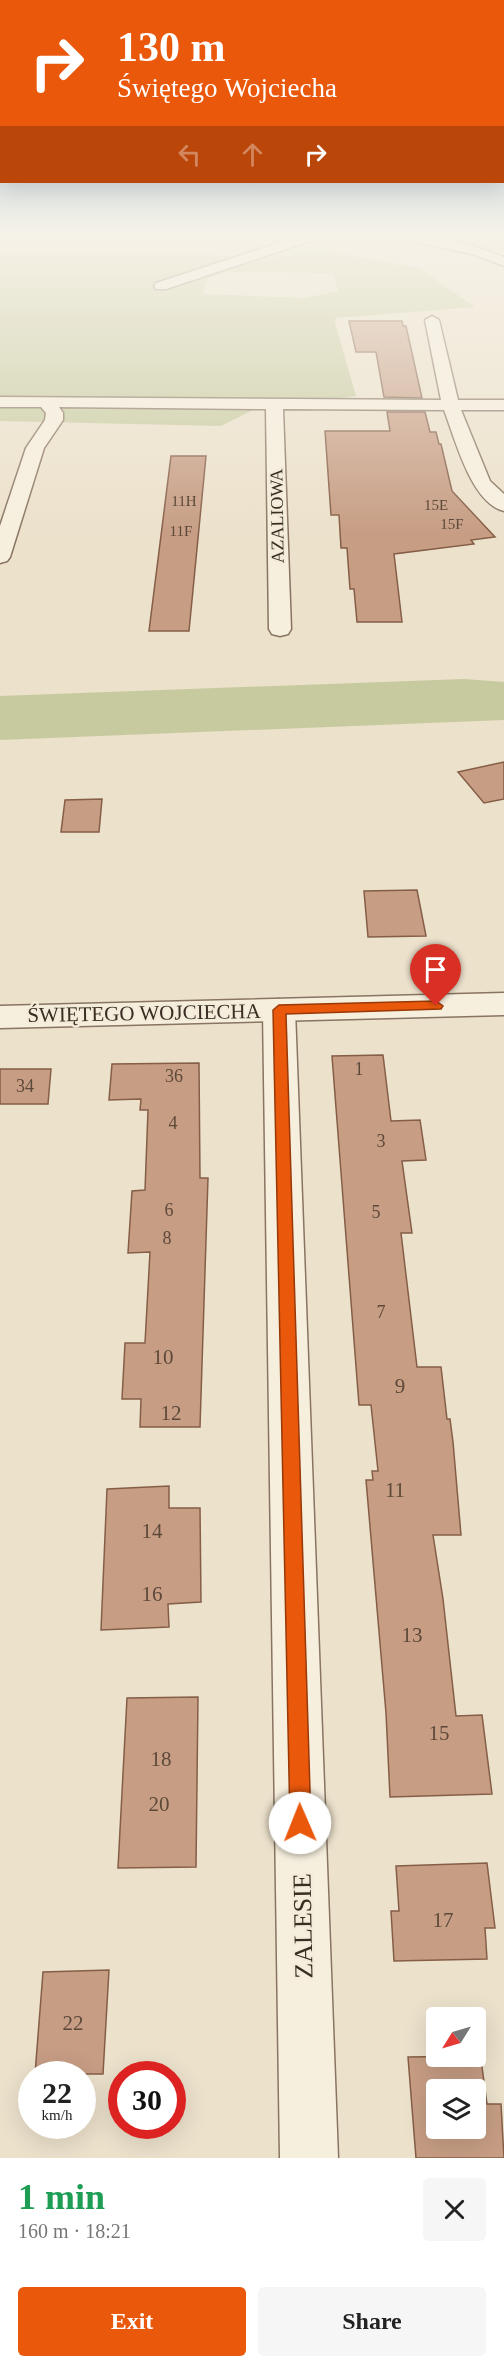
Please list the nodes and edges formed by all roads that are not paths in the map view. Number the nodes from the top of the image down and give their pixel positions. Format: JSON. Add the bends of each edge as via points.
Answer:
{"nodes":[{"id":1,"x":435,"y":334,"type":"edge"},
{"id":2,"x":45,"y":401,"type":"junction"},
{"id":3,"x":0,"y":402,"type":"edge"},
{"id":4,"x":274,"y":403,"type":"junction"},
{"id":5,"x":451,"y":405,"type":"junction"},
{"id":6,"x":504,"y":405,"type":"edge"},
{"id":7,"x":504,"y":505,"type":"edge"},
{"id":8,"x":0,"y":557,"type":"edge"},
{"id":9,"x":280,"y":630,"type":"dead end"},
{"id":10,"x":504,"y":1004,"type":"edge"},
{"id":11,"x":279,"y":1010,"type":"junction"},
{"id":12,"x":0,"y":1017,"type":"edge"},
{"id":13,"x":309,"y":2158,"type":"edge"}],
"edges":[{"from":1,"to":5,"type":"street"},
{"from":2,"to":3,"type":"street"},
{"from":2,"to":4,"type":"street"},
{"from":2,"to":8,"type":"street","via":[[55,412],[54,420],[35,448]]},
{"from":4,"to":5,"type":"street"},
{"from":4,"to":9,"type":"street","name":"AZALIOWA"},
{"from":5,"to":6,"type":"street"},
{"from":5,"to":7,"type":"street","via":[[482,483]]},
{"from":10,"to":11,"type":"street","name":"ŚWIĘTEGO WOJCIECHA"},
{"from":11,"to":12,"type":"street","name":"ŚWIĘTEGO WOJCIECHA"},
{"from":11,"to":13,"type":"street","name":"ZALESIE"}]}
